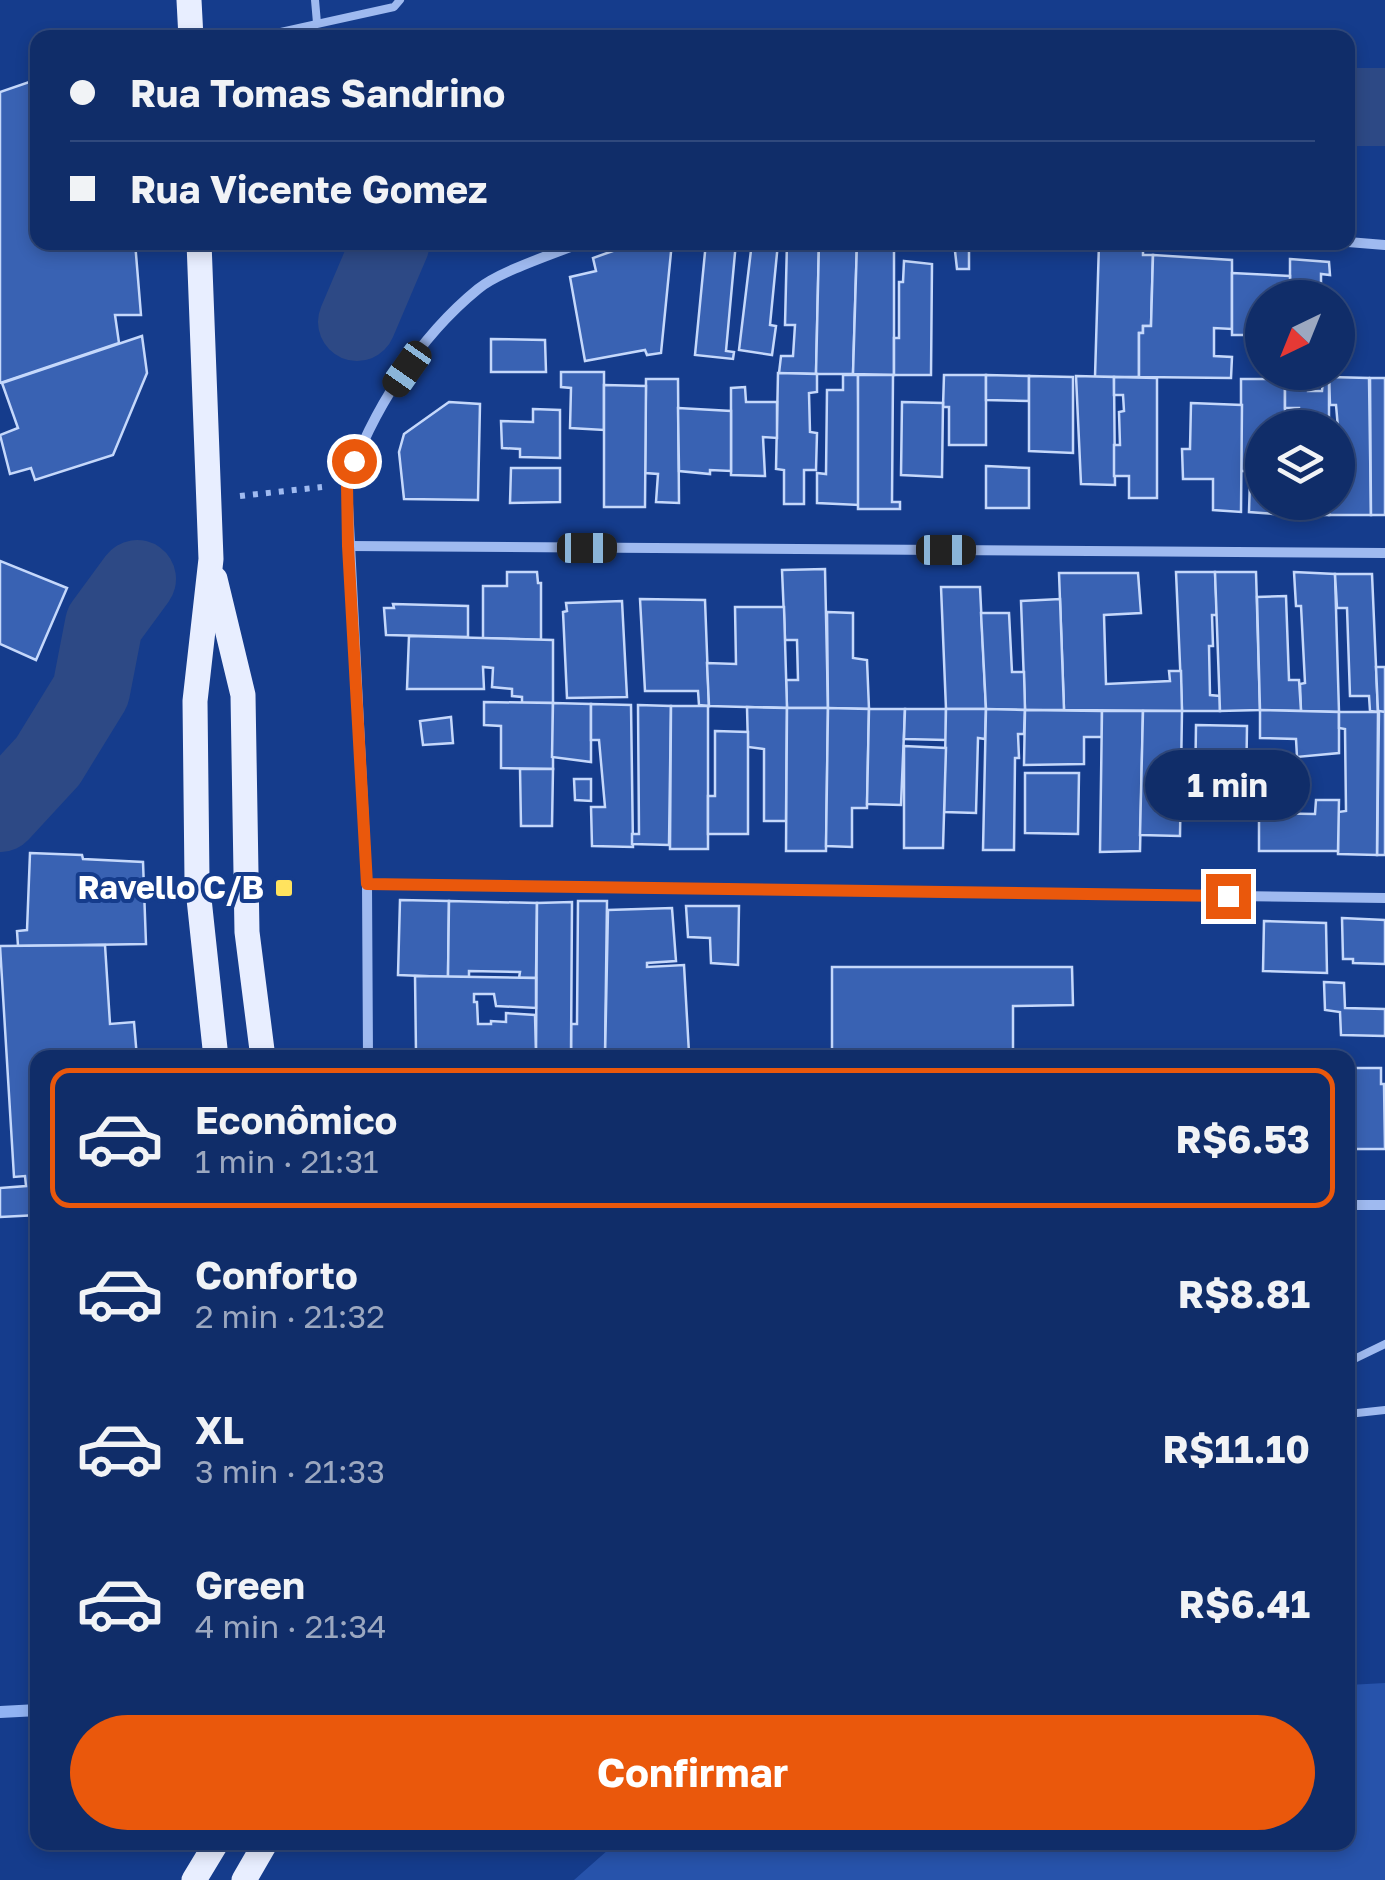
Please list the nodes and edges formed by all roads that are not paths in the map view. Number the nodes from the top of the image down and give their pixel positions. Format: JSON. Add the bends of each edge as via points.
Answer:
{"nodes":[{"id":1,"x":189,"y":0,"type":"edge"},
{"id":2,"x":315,"y":0,"type":"edge"},
{"id":3,"x":400,"y":0,"type":"edge"},
{"id":4,"x":317,"y":23,"type":"junction"},
{"id":5,"x":191,"y":30,"type":"edge"},
{"id":6,"x":287,"y":30,"type":"edge"},
{"id":7,"x":1355,"y":242,"type":"edge"},
{"id":8,"x":1385,"y":244,"type":"edge"},
{"id":9,"x":199,"y":250,"type":"edge"},
{"id":10,"x":565,"y":250,"type":"edge"},
{"id":11,"x":348,"y":546,"type":"junction"},
{"id":12,"x":1385,"y":553,"type":"edge"},
{"id":13,"x":211,"y":559,"type":"junction"},
{"id":14,"x":367,"y":884,"type":"junction"},
{"id":15,"x":1385,"y":898,"type":"edge"},
{"id":16,"x":215,"y":1050,"type":"edge"},
{"id":17,"x":262,"y":1050,"type":"edge"},
{"id":18,"x":368,"y":1050,"type":"edge"},
{"id":19,"x":1355,"y":1205,"type":"edge"},
{"id":20,"x":1385,"y":1206,"type":"edge"},
{"id":21,"x":1385,"y":1344,"type":"edge"},
{"id":22,"x":1355,"y":1359,"type":"edge"},
{"id":23,"x":1385,"y":1410,"type":"edge"},
{"id":24,"x":1355,"y":1413,"type":"edge"},
{"id":25,"x":212,"y":1850,"type":"edge"},
{"id":26,"x":261,"y":1850,"type":"edge"},
{"id":27,"x":194,"y":1880,"type":"edge"},
{"id":28,"x":244,"y":1880,"type":"edge"}],
"edges":[{"from":1,"to":5,"type":"main road"},
{"from":2,"to":4,"type":"lane"},
{"from":3,"to":4,"type":"lane"},
{"from":4,"to":6,"type":"lane"},
{"from":7,"to":8,"type":"street"},
{"from":9,"to":13,"type":"main road"},
{"from":10,"to":11,"type":"street","via":[[480,287],[425,343],[354,461],[347,484]]},
{"from":11,"to":12,"type":"street"},
{"from":11,"to":14,"type":"street"},
{"from":13,"to":16,"type":"main road","via":[[195,701],[197,880]]},
{"from":13,"to":17,"type":"main road","via":[[243,695],[247,932]]},
{"from":14,"to":15,"type":"street"},
{"from":14,"to":18,"type":"street"},
{"from":19,"to":20,"type":"street"},
{"from":21,"to":22,"type":"lane"},
{"from":23,"to":24,"type":"lane"},
{"from":25,"to":27,"type":"main road"},
{"from":26,"to":28,"type":"main road"}]}
